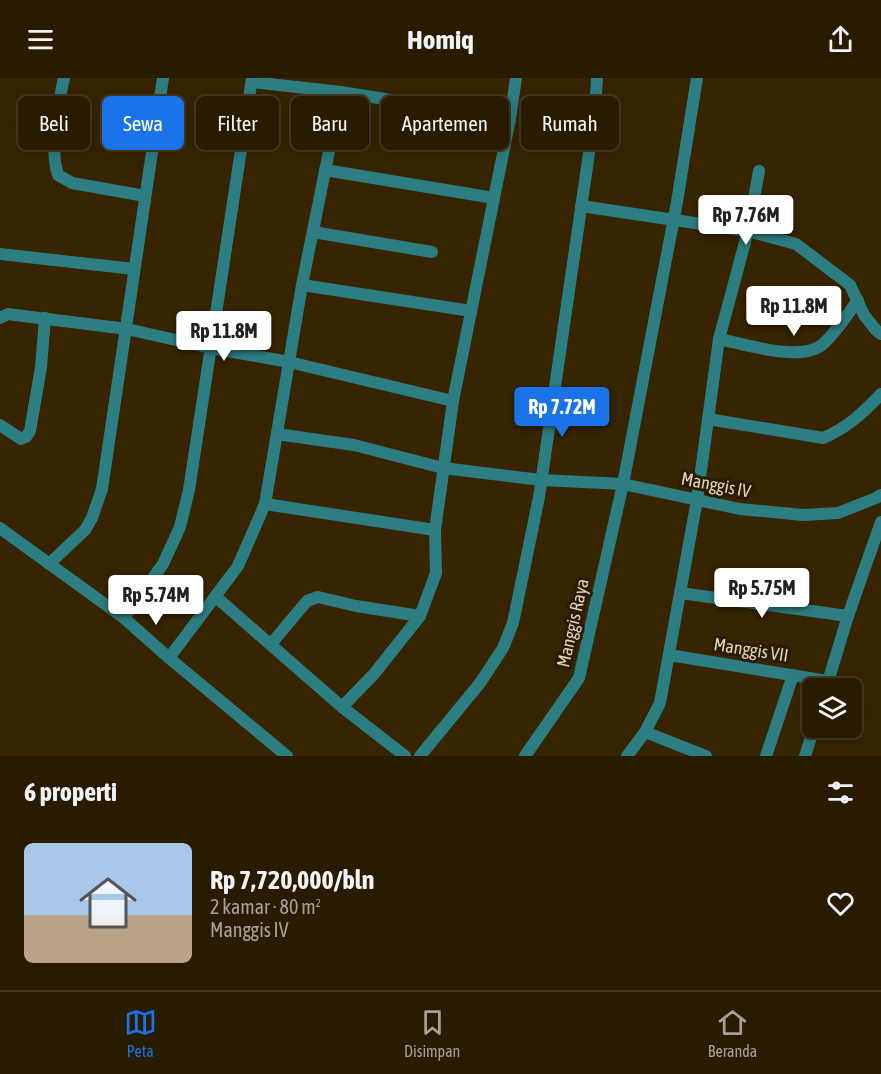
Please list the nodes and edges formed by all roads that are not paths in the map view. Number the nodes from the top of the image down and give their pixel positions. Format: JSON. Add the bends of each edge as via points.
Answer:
{"nodes":[{"id":1,"x":64,"y":78,"type":"edge"},
{"id":2,"x":163,"y":78,"type":"edge"},
{"id":3,"x":516,"y":78,"type":"edge"},
{"id":4,"x":597,"y":78,"type":"edge"},
{"id":5,"x":697,"y":78,"type":"edge"},
{"id":6,"x":252,"y":80,"type":"edge"},
{"id":7,"x":341,"y":92,"type":"junction"},
{"id":8,"x":510,"y":119,"type":"junction"},
{"id":9,"x":325,"y":170,"type":"junction"},
{"id":10,"x":759,"y":171,"type":"dead end"},
{"id":11,"x":145,"y":196,"type":"junction"},
{"id":12,"x":494,"y":198,"type":"junction"},
{"id":13,"x":581,"y":206,"type":"junction"},
{"id":14,"x":674,"y":220,"type":"junction"},
{"id":15,"x":748,"y":231,"type":"junction"},
{"id":16,"x":313,"y":232,"type":"junction"},
{"id":17,"x":432,"y":252,"type":"dead end"},
{"id":18,"x":0,"y":254,"type":"edge"},
{"id":19,"x":134,"y":269,"type":"junction"},
{"id":20,"x":302,"y":285,"type":"junction"},
{"id":21,"x":858,"y":300,"type":"junction"},
{"id":22,"x":471,"y":311,"type":"junction"},
{"id":23,"x":0,"y":318,"type":"edge"},
{"id":24,"x":45,"y":318,"type":"junction"},
{"id":25,"x":126,"y":329,"type":"junction"},
{"id":26,"x":881,"y":334,"type":"edge"},
{"id":27,"x":719,"y":339,"type":"junction"},
{"id":28,"x":211,"y":348,"type":"junction"},
{"id":29,"x":289,"y":362,"type":"junction"},
{"id":30,"x":881,"y":394,"type":"edge"},
{"id":31,"x":453,"y":401,"type":"junction"},
{"id":32,"x":708,"y":419,"type":"junction"},
{"id":33,"x":0,"y":425,"type":"edge"},
{"id":34,"x":277,"y":434,"type":"junction"},
{"id":35,"x":443,"y":468,"type":"junction"},
{"id":36,"x":541,"y":480,"type":"junction"},
{"id":37,"x":623,"y":484,"type":"junction"},
{"id":38,"x":881,"y":495,"type":"edge"},
{"id":39,"x":697,"y":500,"type":"junction"},
{"id":40,"x":265,"y":504,"type":"junction"},
{"id":41,"x":881,"y":522,"type":"edge"},
{"id":42,"x":0,"y":528,"type":"edge"},
{"id":43,"x":435,"y":530,"type":"junction"},
{"id":44,"x":50,"y":564,"type":"junction"},
{"id":45,"x":680,"y":593,"type":"junction"},
{"id":46,"x":216,"y":597,"type":"junction"},
{"id":47,"x":420,"y":616,"type":"junction"},
{"id":48,"x":848,"y":616,"type":"junction"},
{"id":49,"x":124,"y":618,"type":"junction"},
{"id":50,"x":271,"y":644,"type":"junction"},
{"id":51,"x":669,"y":655,"type":"junction"},
{"id":52,"x":169,"y":658,"type":"junction"},
{"id":53,"x":793,"y":675,"type":"junction"},
{"id":54,"x":803,"y":678,"type":"edge"},
{"id":55,"x":829,"y":678,"type":"edge"},
{"id":56,"x":342,"y":707,"type":"junction"},
{"id":57,"x":645,"y":732,"type":"junction"},
{"id":58,"x":811,"y":738,"type":"edge"},
{"id":59,"x":287,"y":756,"type":"edge"},
{"id":60,"x":405,"y":756,"type":"edge"},
{"id":61,"x":420,"y":756,"type":"edge"},
{"id":62,"x":525,"y":756,"type":"edge"},
{"id":63,"x":627,"y":756,"type":"edge"},
{"id":64,"x":706,"y":756,"type":"edge"},
{"id":65,"x":766,"y":756,"type":"edge"},
{"id":66,"x":805,"y":756,"type":"edge"}],
"edges":[{"from":1,"to":11,"type":"street","via":[[57,112],[54,165],[58,175],[72,183]]},
{"from":2,"to":11,"type":"street"},
{"from":3,"to":8,"type":"street"},
{"from":4,"to":13,"type":"street"},
{"from":5,"to":14,"type":"street","name":"Manggis Raya"},
{"from":6,"to":7,"type":"street"},
{"from":6,"to":28,"type":"street"},
{"from":7,"to":8,"type":"street"},
{"from":7,"to":9,"type":"street"},
{"from":8,"to":12,"type":"street"},
{"from":9,"to":12,"type":"street"},
{"from":9,"to":16,"type":"street"},
{"from":10,"to":15,"type":"street"},
{"from":11,"to":19,"type":"street"},
{"from":12,"to":22,"type":"street"},
{"from":13,"to":14,"type":"street"},
{"from":13,"to":36,"type":"street"},
{"from":14,"to":15,"type":"street"},
{"from":14,"to":37,"type":"street","name":"Manggis Raya"},
{"from":15,"to":21,"type":"street","via":[[796,244],[849,285]]},
{"from":15,"to":27,"type":"street"},
{"from":16,"to":17,"type":"street"},
{"from":16,"to":20,"type":"street"},
{"from":18,"to":19,"type":"street"},
{"from":19,"to":25,"type":"street"},
{"from":20,"to":22,"type":"street"},
{"from":20,"to":29,"type":"street"},
{"from":21,"to":26,"type":"street","via":[[864,315]]},
{"from":21,"to":27,"type":"street","via":[[822,345],[804,352]]},
{"from":22,"to":31,"type":"street"},
{"from":23,"to":24,"type":"street","via":[[8,314]]},
{"from":24,"to":25,"type":"street"},
{"from":24,"to":33,"type":"street","via":[[30,431],[21,439]]},
{"from":25,"to":28,"type":"street"},
{"from":25,"to":44,"type":"street","via":[[97,507],[85,530]]},
{"from":27,"to":32,"type":"street"},
{"from":28,"to":29,"type":"street"},
{"from":28,"to":49,"type":"street","via":[[180,527],[163,564]]},
{"from":29,"to":31,"type":"street"},
{"from":29,"to":34,"type":"street"},
{"from":30,"to":32,"type":"street","via":[[860,417],[823,438]]},
{"from":31,"to":35,"type":"street"},
{"from":32,"to":39,"type":"street"},
{"from":34,"to":35,"type":"street","name":"Manggis IV","via":[[354,445]]},
{"from":34,"to":40,"type":"street"},
{"from":35,"to":36,"type":"street","name":"Manggis IV"},
{"from":35,"to":43,"type":"street"},
{"from":36,"to":37,"type":"street","name":"Manggis IV"},
{"from":36,"to":61,"type":"street","via":[[513,623],[503,648],[480,683]]},
{"from":37,"to":39,"type":"street","name":"Manggis IV"},
{"from":37,"to":62,"type":"street","name":"Manggis Raya","via":[[579,678]]},
{"from":38,"to":39,"type":"street","name":"Manggis IV","via":[[838,513],[803,514],[740,509]]},
{"from":39,"to":45,"type":"street"},
{"from":40,"to":43,"type":"street"},
{"from":40,"to":46,"type":"street","via":[[238,566]]},
{"from":41,"to":48,"type":"street"},
{"from":42,"to":44,"type":"street"},
{"from":43,"to":47,"type":"street","via":[[436,573]]},
{"from":44,"to":49,"type":"street"},
{"from":45,"to":48,"type":"street"},
{"from":45,"to":51,"type":"street"},
{"from":46,"to":50,"type":"street"},
{"from":46,"to":52,"type":"street"},
{"from":47,"to":50,"type":"street","via":[[318,597],[307,601]]},
{"from":47,"to":56,"type":"street"},
{"from":48,"to":55,"type":"street"},
{"from":49,"to":52,"type":"street"},
{"from":50,"to":56,"type":"street"},
{"from":51,"to":53,"type":"street","name":"Manggis VII"},
{"from":51,"to":57,"type":"street","via":[[660,703]]},
{"from":52,"to":59,"type":"street"},
{"from":53,"to":54,"type":"street","name":"Manggis VII"},
{"from":53,"to":65,"type":"street"},
{"from":56,"to":60,"type":"street"},
{"from":57,"to":63,"type":"street"},
{"from":57,"to":64,"type":"street"},
{"from":58,"to":66,"type":"street"}]}
